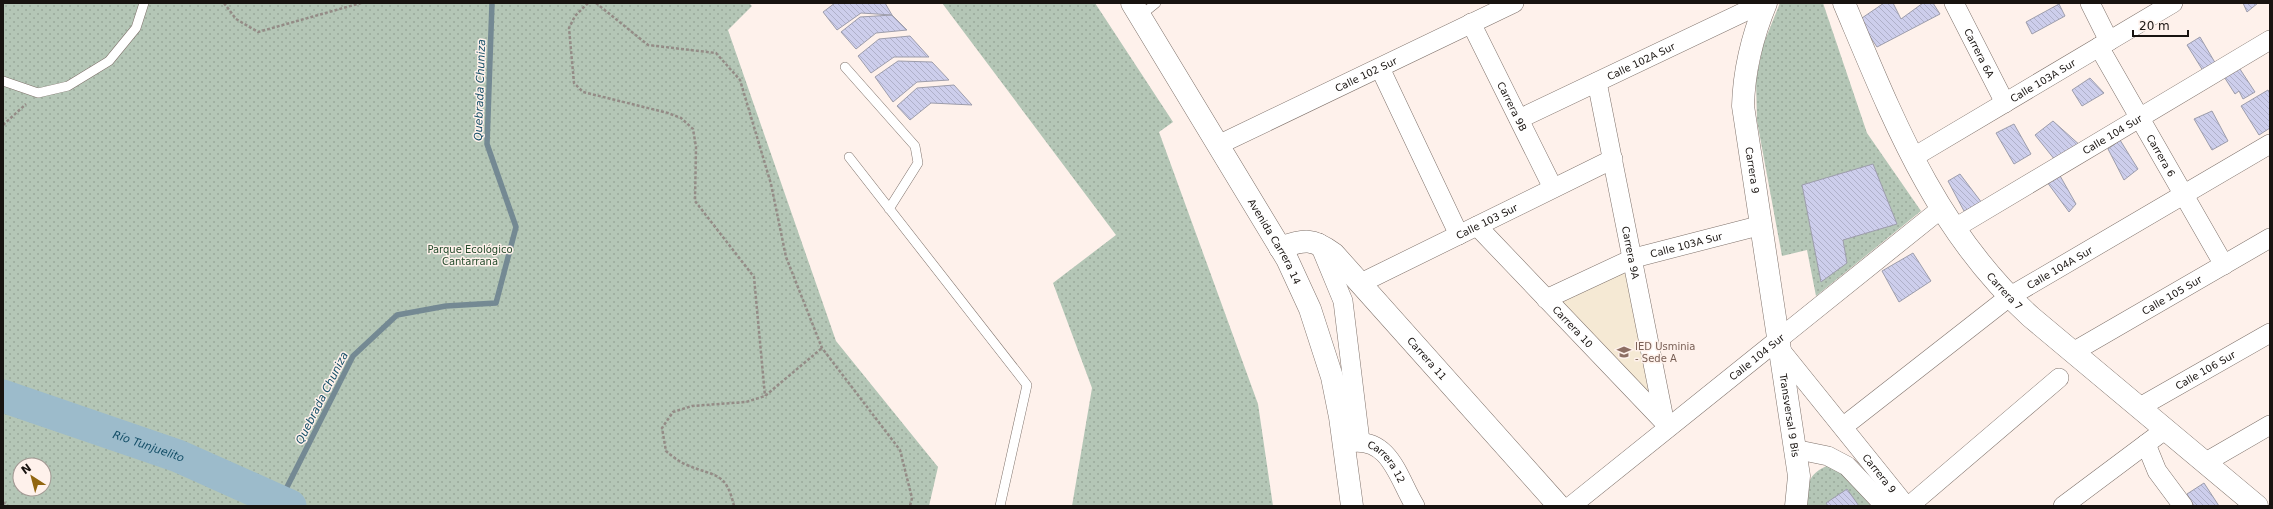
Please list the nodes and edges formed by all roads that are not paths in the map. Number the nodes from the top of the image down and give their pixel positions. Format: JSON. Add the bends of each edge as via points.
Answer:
{"nodes":[{"id":1,"x":144,"y":3,"type":"edge"},
{"id":2,"x":1514,"y":3,"type":"edge"},
{"id":3,"x":1765,"y":3,"type":"edge"},
{"id":4,"x":1844,"y":3,"type":"edge"},
{"id":5,"x":2090,"y":3,"type":"edge"},
{"id":6,"x":2173,"y":3,"type":"edge"},
{"id":7,"x":1956,"y":4,"type":"edge"},
{"id":8,"x":1142,"y":7,"type":"edge"},
{"id":9,"x":1471,"y":24,"type":"junction"},
{"id":10,"x":2270,"y":40,"type":"edge"},
{"id":11,"x":2104,"y":44,"type":"junction"},
{"id":12,"x":845,"y":67,"type":"dead end"},
{"id":13,"x":1380,"y":68,"type":"junction"},
{"id":14,"x":3,"y":81,"type":"edge"},
{"id":15,"x":1597,"y":82,"type":"junction"},
{"id":16,"x":2005,"y":103,"type":"junction"},
{"id":17,"x":1519,"y":119,"type":"junction"},
{"id":18,"x":2140,"y":119,"type":"junction"},
{"id":19,"x":2270,"y":144,"type":"edge"},
{"id":20,"x":1218,"y":146,"type":"junction"},
{"id":21,"x":849,"y":157,"type":"dead end"},
{"id":22,"x":1912,"y":158,"type":"junction"},
{"id":23,"x":1613,"y":159,"type":"junction"},
{"id":24,"x":1553,"y":188,"type":"junction"},
{"id":25,"x":2183,"y":195,"type":"junction"},
{"id":26,"x":1942,"y":208,"type":"junction"},
{"id":27,"x":889,"y":209,"type":"junction"},
{"id":28,"x":1762,"y":225,"type":"junction"},
{"id":29,"x":1477,"y":226,"type":"junction"},
{"id":30,"x":1955,"y":228,"type":"junction"},
{"id":31,"x":1459,"y":235,"type":"junction"},
{"id":32,"x":2269,"y":241,"type":"edge"},
{"id":33,"x":1320,"y":243,"type":"junction"},
{"id":34,"x":1280,"y":248,"type":"junction"},
{"id":35,"x":1634,"y":258,"type":"junction"},
{"id":36,"x":2224,"y":265,"type":"junction"},
{"id":37,"x":1361,"y":283,"type":"junction"},
{"id":38,"x":2009,"y":297,"type":"junction"},
{"id":39,"x":1546,"y":299,"type":"junction"},
{"id":40,"x":2270,"y":333,"type":"edge"},
{"id":41,"x":1777,"y":344,"type":"junction"},
{"id":42,"x":2073,"y":352,"type":"junction"},
{"id":43,"x":2059,"y":378,"type":"dead end"},
{"id":44,"x":2140,"y":407,"type":"junction"},
{"id":45,"x":2270,"y":425,"type":"edge"},
{"id":46,"x":1667,"y":426,"type":"junction"},
{"id":47,"x":1844,"y":426,"type":"junction"},
{"id":48,"x":2166,"y":429,"type":"junction"},
{"id":49,"x":1352,"y":442,"type":"junction"},
{"id":50,"x":2146,"y":444,"type":"junction"},
{"id":51,"x":1794,"y":449,"type":"junction"},
{"id":52,"x":2206,"y":462,"type":"junction"},
{"id":53,"x":1797,"y":498,"type":"edge"},
{"id":54,"x":1000,"y":506,"type":"edge"},
{"id":55,"x":1352,"y":506,"type":"edge"},
{"id":56,"x":1415,"y":506,"type":"edge"},
{"id":57,"x":1558,"y":506,"type":"edge"},
{"id":58,"x":1571,"y":506,"type":"edge"},
{"id":59,"x":1885,"y":506,"type":"edge"},
{"id":60,"x":1906,"y":506,"type":"edge"},
{"id":61,"x":1909,"y":506,"type":"edge"},
{"id":62,"x":2063,"y":506,"type":"edge"},
{"id":63,"x":2183,"y":506,"type":"edge"},
{"id":64,"x":2257,"y":506,"type":"edge"}],
"edges":[{"from":1,"to":14,"type":"lane","via":[[136,28],[109,61],[68,86],[38,93]]},
{"from":2,"to":9,"type":"street","name":"Calle 102 Sur"},
{"from":3,"to":15,"type":"street","name":"Calle 102A Sur"},
{"from":3,"to":28,"type":"street","name":"Carrera 9","via":[[1747,61],[1743,106]]},
{"from":4,"to":22,"type":"street","name":"Carrera 7"},
{"from":5,"to":11,"type":"street","name":"Carrera 6"},
{"from":6,"to":11,"type":"street","name":"Calle 103A Sur"},
{"from":7,"to":16,"type":"street","name":"Carrera 6A"},
{"from":8,"to":20,"type":"street","name":"Avenida Carrera 14"},
{"from":9,"to":13,"type":"street","name":"Calle 102 Sur"},
{"from":9,"to":17,"type":"street","name":"Carrera 9B"},
{"from":10,"to":18,"type":"street","name":"Calle 104 Sur"},
{"from":11,"to":16,"type":"street","name":"Calle 103A Sur"},
{"from":11,"to":18,"type":"street","name":"Carrera 6"},
{"from":12,"to":27,"type":"lane","via":[[915,146],[918,163]]},
{"from":13,"to":20,"type":"street","name":"Calle 102 Sur"},
{"from":13,"to":31,"type":"street"},
{"from":15,"to":17,"type":"street","name":"Calle 102A Sur"},
{"from":15,"to":23,"type":"street","name":"Carrera 9A"},
{"from":16,"to":22,"type":"street","name":"Calle 103A Sur"},
{"from":17,"to":24,"type":"street","name":"Carrera 9B"},
{"from":18,"to":25,"type":"street","name":"Carrera 6"},
{"from":18,"to":30,"type":"street","name":"Calle 104 Sur"},
{"from":19,"to":25,"type":"street","name":"Calle 104A Sur"},
{"from":20,"to":34,"type":"street","name":"Avenida Carrera 14"},
{"from":21,"to":27,"type":"lane"},
{"from":22,"to":26,"type":"street","name":"Carrera 7"},
{"from":23,"to":24,"type":"street","name":"Calle 103 Sur"},
{"from":23,"to":35,"type":"street","name":"Carrera 9A"},
{"from":24,"to":29,"type":"street","name":"Calle 103 Sur"},
{"from":25,"to":36,"type":"street","name":"Carrera 6"},
{"from":25,"to":38,"type":"street","name":"Calle 104A Sur"},
{"from":26,"to":30,"type":"street","name":"Carrera 7"},
{"from":26,"to":41,"type":"street","name":"Calle 104 Sur"},
{"from":27,"to":54,"type":"lane","via":[[1027,385]]},
{"from":28,"to":35,"type":"street","name":"Calle 103A Sur"},
{"from":28,"to":41,"type":"street","name":"Carrera 9"},
{"from":29,"to":31,"type":"street","name":"Calle 103 Sur"},
{"from":29,"to":39,"type":"street","name":"Carrera 10"},
{"from":30,"to":38,"type":"street","name":"Carrera 7","via":[[1980,264]]},
{"from":31,"to":37,"type":"street","name":"Calle 103 Sur"},
{"from":32,"to":36,"type":"street","name":"Calle 105 Sur"},
{"from":33,"to":34,"type":"street","via":[[1296,242]]},
{"from":33,"to":37,"type":"street","name":"Carrera 11"},
{"from":33,"to":49,"type":"street","via":[[1343,301]]},
{"from":34,"to":49,"type":"street","name":"Avenida Carrera 14","via":[[1301,287],[1320,335]]},
{"from":35,"to":39,"type":"street","name":"Calle 103A Sur"},
{"from":35,"to":46,"type":"street","name":"Carrera 9A"},
{"from":36,"to":42,"type":"street","name":"Calle 105 Sur"},
{"from":37,"to":57,"type":"street","name":"Carrera 11"},
{"from":38,"to":42,"type":"street","name":"Carrera 7"},
{"from":38,"to":47,"type":"street","name":"Calle 104A Sur"},
{"from":39,"to":46,"type":"street","name":"Carrera 10"},
{"from":40,"to":44,"type":"street","name":"Calle 106 Sur"},
{"from":41,"to":46,"type":"street","name":"Calle 104 Sur"},
{"from":41,"to":47,"type":"street","name":"Carrera 9"},
{"from":41,"to":51,"type":"street","name":"Transversal 9 Bis"},
{"from":42,"to":44,"type":"street","name":"Carrera 7"},
{"from":43,"to":61,"type":"street"},
{"from":44,"to":48,"type":"street","name":"Carrera 7"},
{"from":45,"to":52,"type":"street"},
{"from":46,"to":58,"type":"street","name":"Calle 104 Sur"},
{"from":47,"to":60,"type":"street","name":"Carrera 9"},
{"from":48,"to":50,"type":"street"},
{"from":48,"to":52,"type":"street","name":"Carrera 7"},
{"from":49,"to":55,"type":"street","name":"Avenida Carrera 14"},
{"from":49,"to":56,"type":"street","name":"Carrera 12","via":[[1372,443],[1381,449],[1389,458]]},
{"from":50,"to":62,"type":"street"},
{"from":50,"to":63,"type":"street","via":[[2158,471]]},
{"from":51,"to":53,"type":"street","name":"Transversal 9 Bis"},
{"from":51,"to":59,"type":"street","name":"Carrera 9","via":[[1828,456],[1847,466]]},
{"from":52,"to":64,"type":"street","name":"Carrera 7"}]}
